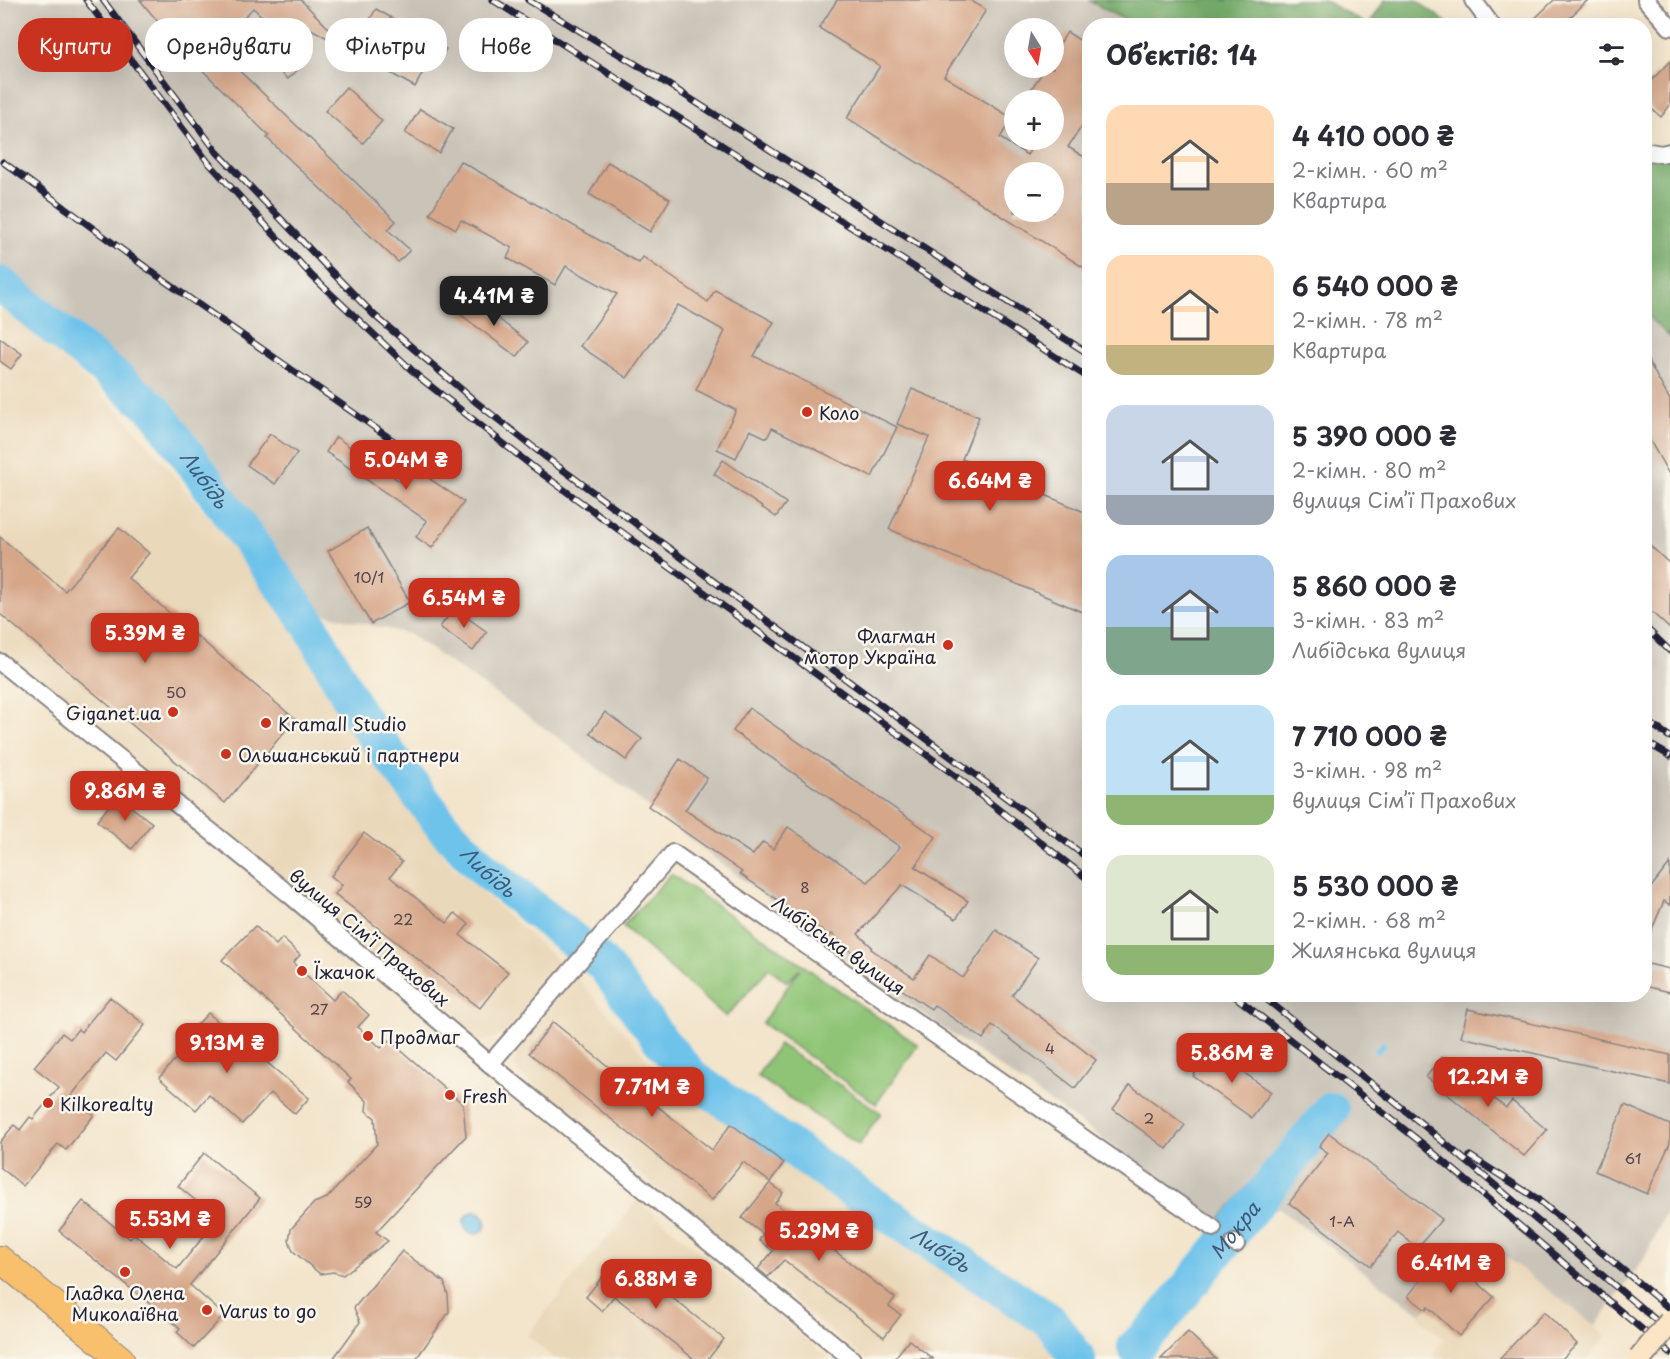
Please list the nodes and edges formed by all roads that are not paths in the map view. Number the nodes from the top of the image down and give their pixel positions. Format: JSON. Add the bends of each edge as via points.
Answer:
{"nodes":[{"id":1,"x":1473,"y":0,"type":"edge"},
{"id":2,"x":1646,"y":0,"type":"edge"},
{"id":3,"x":1486,"y":18,"type":"edge"},
{"id":4,"x":1670,"y":27,"type":"edge"},
{"id":5,"x":1652,"y":152,"type":"edge"},
{"id":6,"x":1670,"y":152,"type":"edge"},
{"id":7,"x":0,"y":662,"type":"edge"},
{"id":8,"x":490,"y":1064,"type":"junction"},
{"id":9,"x":1213,"y":1228,"type":"dead end"},
{"id":10,"x":0,"y":1259,"type":"edge"},
{"id":11,"x":1670,"y":1322,"type":"edge"},
{"id":12,"x":122,"y":1359,"type":"edge"},
{"id":13,"x":852,"y":1359,"type":"edge"},
{"id":14,"x":1640,"y":1359,"type":"edge"}],
"edges":[{"from":1,"to":3,"type":"street"},
{"from":2,"to":4,"type":"street"},
{"from":5,"to":6,"type":"street"},
{"from":7,"to":8,"type":"street","name":"вулиця Сімʼї Прахових","via":[[290,895]]},
{"from":8,"to":9,"type":"street","name":"Либідська вулиця","via":[[673,853]]},
{"from":8,"to":13,"type":"street","name":"вулиця Сімʼї Прахових"},
{"from":10,"to":12,"type":"main road"},
{"from":11,"to":14,"type":"main road","bridge":true}]}
